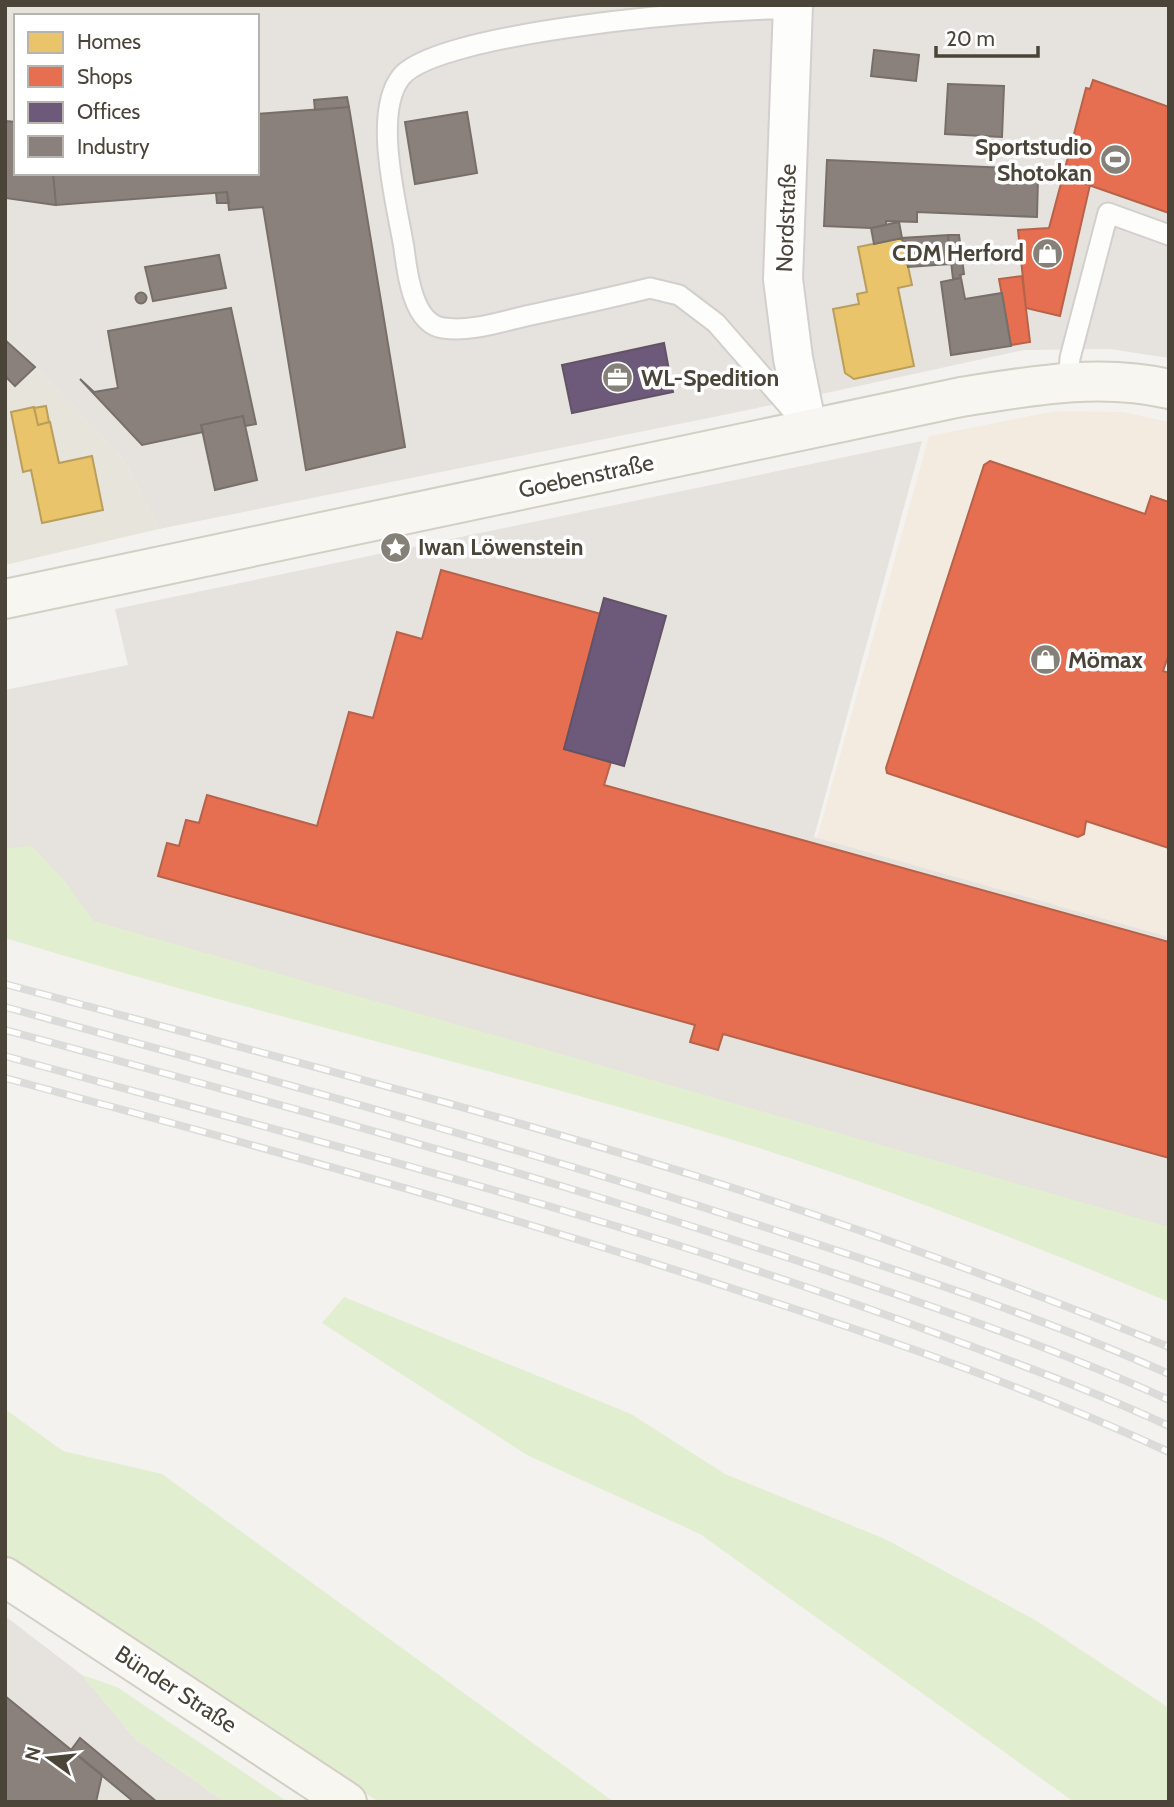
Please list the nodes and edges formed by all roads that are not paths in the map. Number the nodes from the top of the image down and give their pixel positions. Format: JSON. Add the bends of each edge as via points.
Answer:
{"nodes":[{"id":1,"x":792,"y":7,"type":"edge"},
{"id":2,"x":1169,"y":235,"type":"edge"},
{"id":3,"x":1068,"y":382,"type":"junction"},
{"id":4,"x":1169,"y":389,"type":"edge"},
{"id":5,"x":807,"y":428,"type":"junction"},
{"id":6,"x":5,"y":600,"type":"edge"},
{"id":7,"x":5,"y":1577,"type":"edge"},
{"id":8,"x":347,"y":1802,"type":"edge"}],
"edges":[{"from":1,"to":5,"type":"street","name":"Nordstraße","via":[[783,279]]},
{"from":1,"to":5,"type":"lane","via":[[610,20],[451,52],[418,64],[401,77],[392,96],[387,133],[406,264],[419,312],[441,328],[475,328],[650,288],[679,295],[716,323]]},
{"from":2,"to":3,"type":"lane","via":[[1108,213],[1070,358]]},
{"from":3,"to":4,"type":"street","name":"Goebenstraße","via":[[1141,382]]},
{"from":3,"to":5,"type":"street","name":"Goebenstraße","via":[[961,397]]},
{"from":5,"to":6,"type":"street","name":"Goebenstraße"},
{"from":7,"to":8,"type":"street","name":"Bünder Straße"}]}
